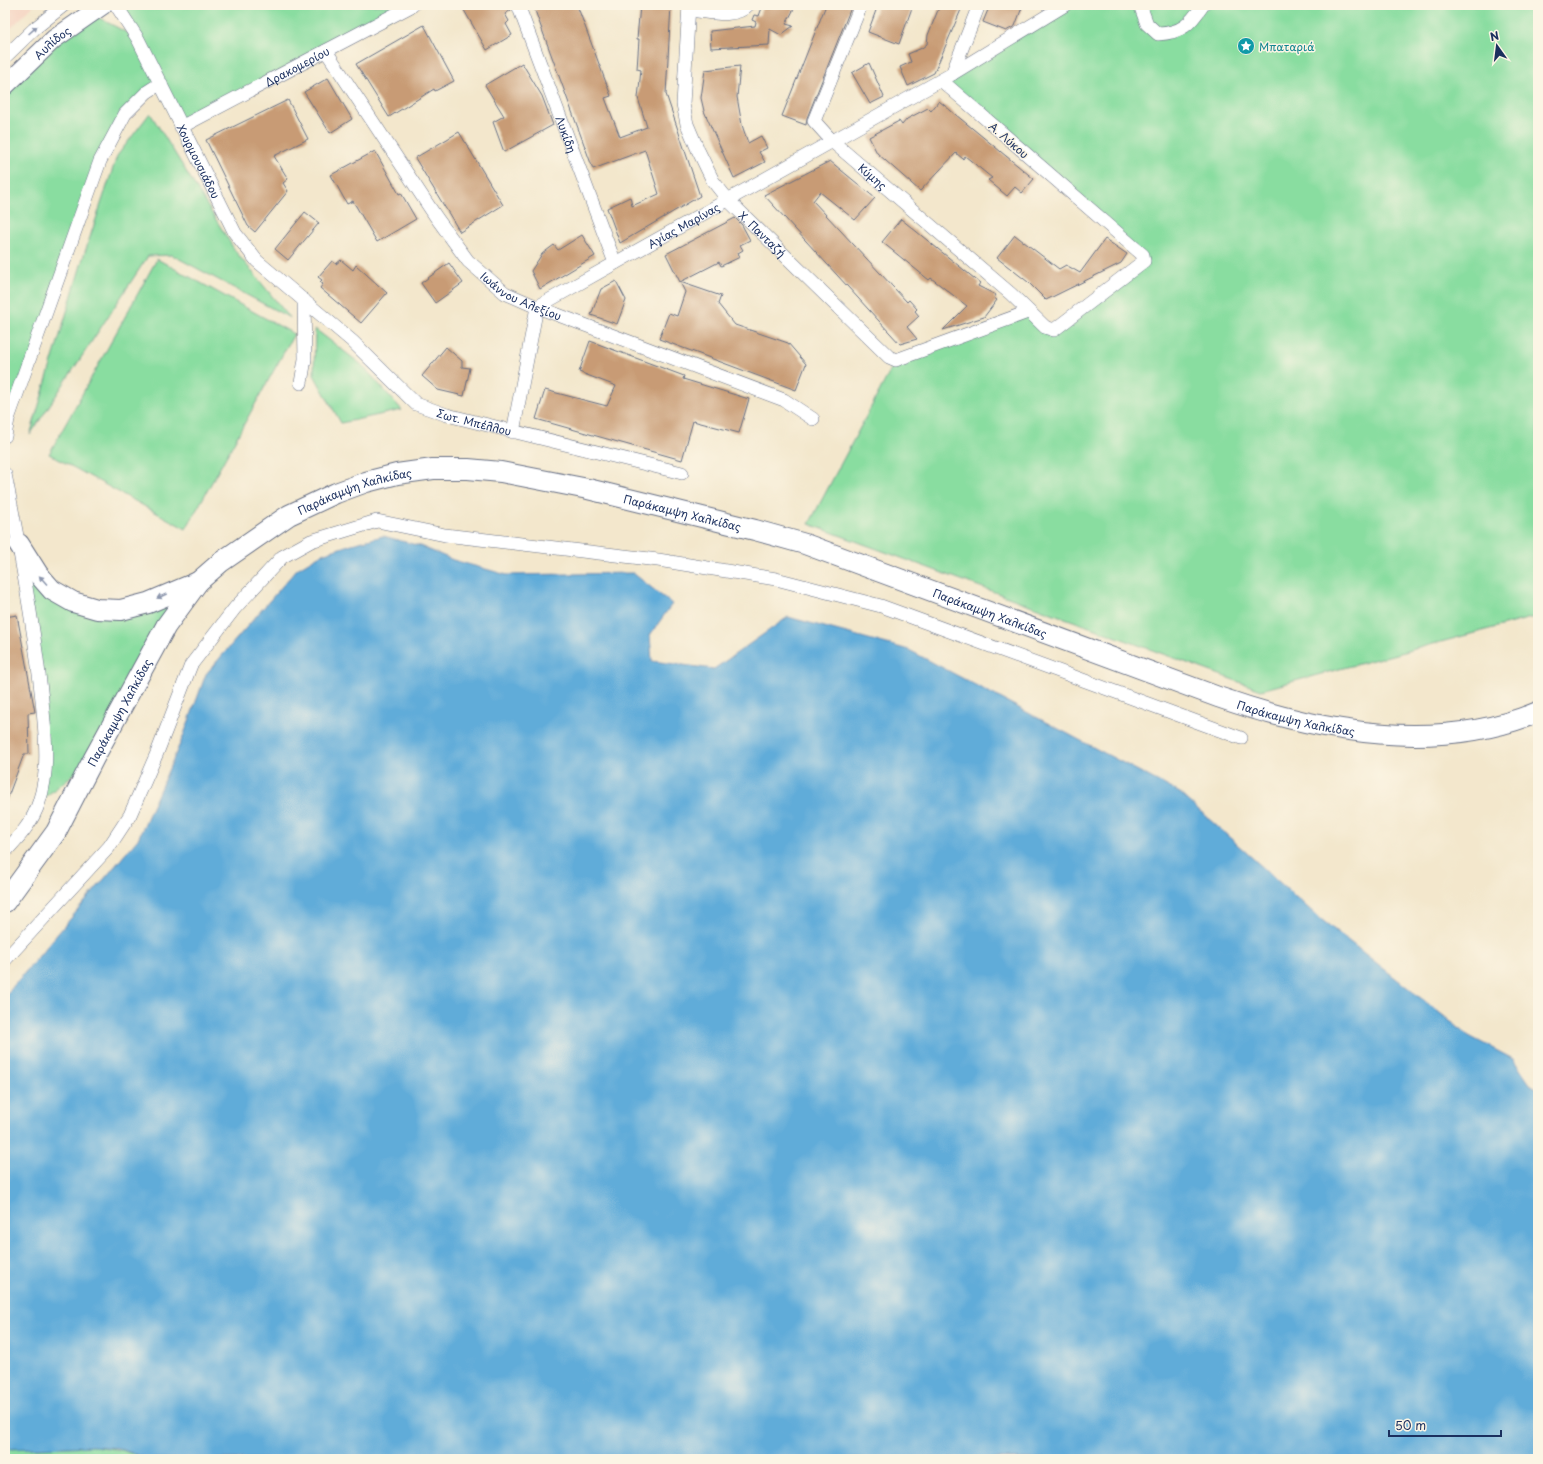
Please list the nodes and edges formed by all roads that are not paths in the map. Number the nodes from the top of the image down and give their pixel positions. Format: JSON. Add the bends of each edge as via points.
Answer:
{"nodes":[{"id":1,"x":64,"y":5,"type":"edge"},
{"id":2,"x":103,"y":5,"type":"edge"},
{"id":3,"x":116,"y":5,"type":"edge"},
{"id":4,"x":413,"y":5,"type":"edge"},
{"id":5,"x":518,"y":5,"type":"edge"},
{"id":6,"x":748,"y":5,"type":"edge"},
{"id":7,"x":861,"y":5,"type":"edge"},
{"id":8,"x":978,"y":5,"type":"edge"},
{"id":9,"x":1065,"y":5,"type":"edge"},
{"id":10,"x":1140,"y":5,"type":"edge"},
{"id":11,"x":1203,"y":5,"type":"edge"},
{"id":12,"x":689,"y":7,"type":"edge"},
{"id":13,"x":326,"y":51,"type":"junction"},
{"id":14,"x":5,"y":57,"type":"edge"},
{"id":15,"x":947,"y":78,"type":"junction"},
{"id":16,"x":161,"y":83,"type":"junction"},
{"id":17,"x":5,"y":86,"type":"edge"},
{"id":18,"x":181,"y":127,"type":"junction"},
{"id":19,"x":833,"y":142,"type":"junction"},
{"id":20,"x":728,"y":200,"type":"junction"},
{"id":21,"x":1143,"y":255,"type":"joint"},
{"id":22,"x":615,"y":263,"type":"junction"},
{"id":23,"x":304,"y":300,"type":"junction"},
{"id":24,"x":536,"y":307,"type":"junction"},
{"id":25,"x":1028,"y":312,"type":"junction"},
{"id":26,"x":300,"y":383,"type":"dead end"},
{"id":27,"x":813,"y":419,"type":"dead end"},
{"id":28,"x":513,"y":432,"type":"junction"},
{"id":29,"x":5,"y":436,"type":"edge"},
{"id":30,"x":5,"y":474,"type":"edge"},
{"id":31,"x":682,"y":474,"type":"dead end"},
{"id":32,"x":19,"y":544,"type":"junction"},
{"id":33,"x":198,"y":582,"type":"junction"},
{"id":34,"x":1538,"y":712,"type":"edge"},
{"id":35,"x":1241,"y":738,"type":"dead end"},
{"id":36,"x":5,"y":852,"type":"edge"},
{"id":37,"x":5,"y":902,"type":"edge"},
{"id":38,"x":5,"y":960,"type":"edge"}],
"edges":[{"from":14,"to":1,"type":"street","name":"Αυλίδος","one_way":true},
{"from":2,"to":17,"type":"street","name":"Αυλίδος","via":[[54,39]]},
{"from":3,"to":16,"type":"street","name":"Χουρμουσιάδου","via":[[138,39]]},
{"from":4,"to":13,"type":"street","name":"Δρακομερίου"},
{"from":5,"to":22,"type":"street","name":"Λυκίδη"},
{"from":6,"to":12,"type":"street","via":[[740,12],[723,13]]},
{"from":7,"to":19,"type":"street","name":"Κύμης","via":[[814,121]]},
{"from":8,"to":15,"type":"street"},
{"from":9,"to":15,"type":"street","name":"Αγίας Μαρίνας"},
{"from":10,"to":11,"type":"street","via":[[1147,24],[1158,34],[1172,33],[1183,28]]},
{"from":12,"to":20,"type":"street","name":"Χ. Πανταζή","via":[[683,104],[687,124],[713,181]]},
{"from":13,"to":18,"type":"street","name":"Δρακομερίου"},
{"from":13,"to":24,"type":"street","name":"Ιωάννου Αλεξίου","via":[[468,261],[505,293]]},
{"from":15,"to":19,"type":"street","name":"Αγίας Μαρίνας"},
{"from":15,"to":21,"type":"street","name":"Α. Λύκου"},
{"from":16,"to":18,"type":"street","name":"Χουρμουσιάδου"},
{"from":16,"to":29,"type":"street","via":[[125,114],[100,162],[8,419]]},
{"from":18,"to":23,"type":"street","name":"Χουρμουσιάδου","via":[[235,233],[257,261]]},
{"from":19,"to":20,"type":"street","name":"Αγίας Μαρίνας"},
{"from":19,"to":25,"type":"street","name":"Κύμης","via":[[1011,294]]},
{"from":20,"to":22,"type":"street","name":"Αγίας Μαρίνας"},
{"from":20,"to":25,"type":"street","name":"Χ. Πανταζή","via":[[889,357],[896,360]]},
{"from":21,"to":25,"type":"street","name":"Κύμης","via":[[1144,260],[1054,330],[1045,327]]},
{"from":22,"to":24,"type":"street","name":"Αγίας Μαρίνας"},
{"from":23,"to":26,"type":"street","via":[[305,360]]},
{"from":23,"to":28,"type":"street","name":"Σωτ. Μπέλλου","via":[[367,355],[416,404],[447,416]]},
{"from":24,"to":27,"type":"street","name":"Ιωάννου Αλεξίου","via":[[784,400]]},
{"from":24,"to":28,"type":"street"},
{"from":28,"to":31,"type":"street","name":"Σωτ. Μπέλλου"},
{"from":30,"to":32,"type":"street"},
{"from":33,"to":32,"type":"main road","one_way":true,"via":[[148,603],[120,610],[97,609],[73,602],[52,590],[38,574]]},
{"from":32,"to":36,"type":"street","via":[[38,667],[46,749],[40,801],[23,832]]},
{"from":33,"to":34,"type":"main road","name":"Παράκαμψη Χαλκίδας","via":[[221,562],[289,515],[366,482],[433,469],[501,472],[588,489],[805,544],[1240,704],[1279,716],[1342,729],[1412,735],[1473,730]]},
{"from":33,"to":37,"type":"main road","name":"Παράκαμψη Χαλκίδας","via":[[166,626],[56,832]]},
{"from":35,"to":38,"type":"street","via":[[881,606],[776,579],[658,560],[445,535],[377,521],[311,541],[282,558],[235,608],[192,665],[130,815],[109,847]]}]}
